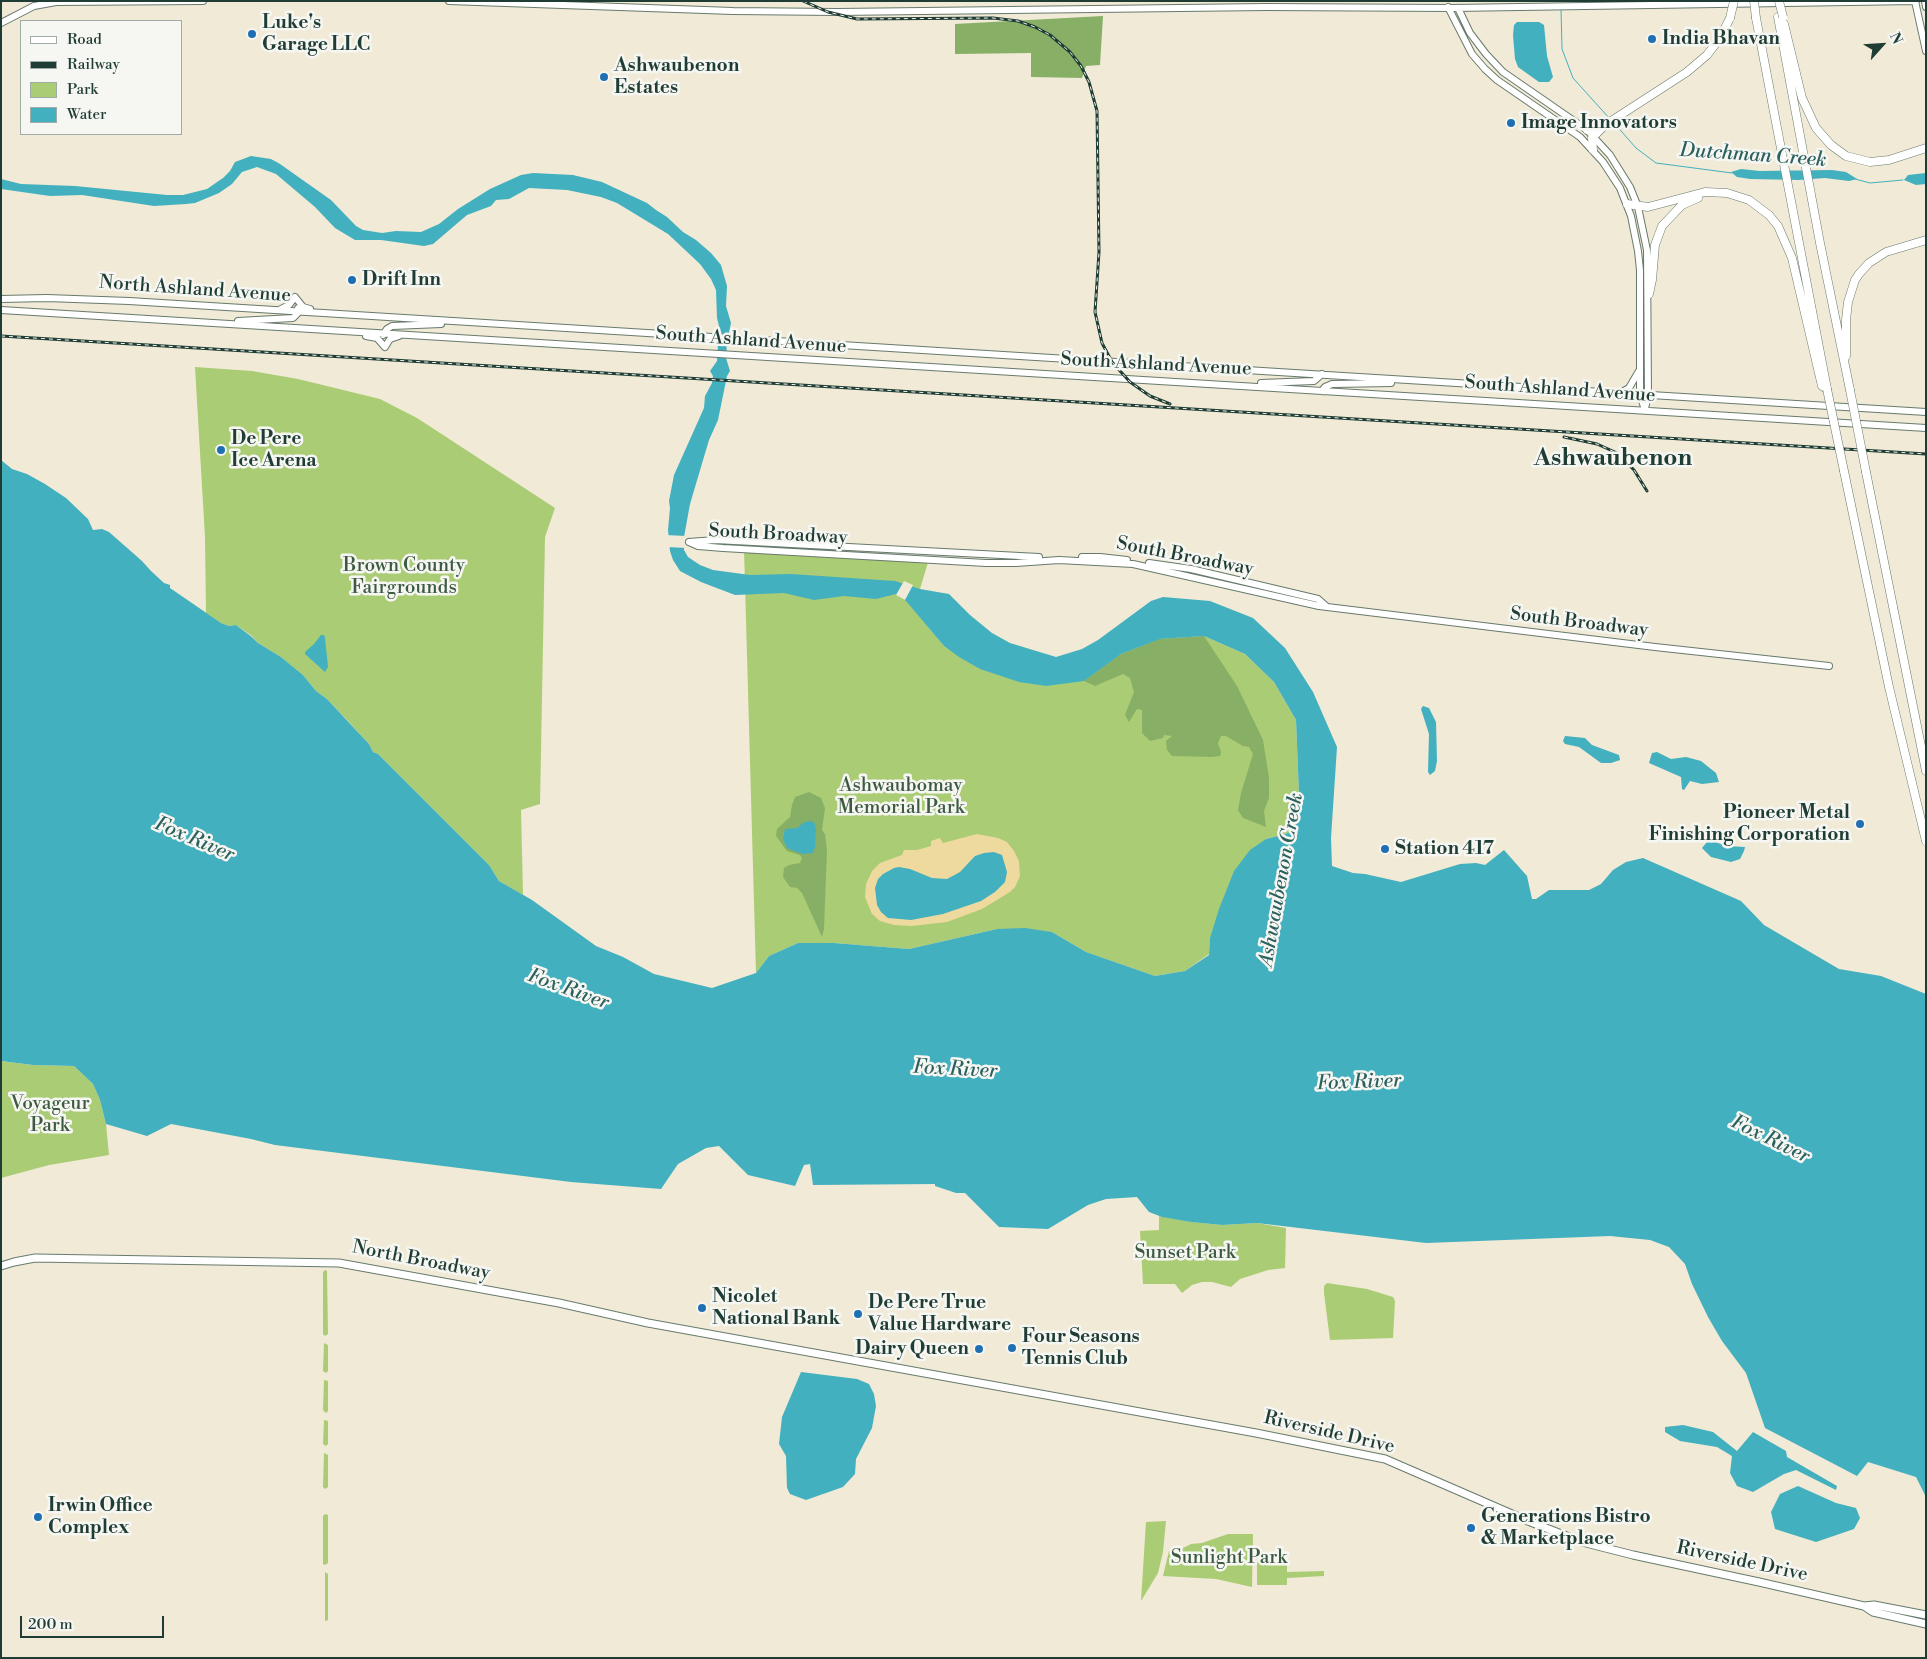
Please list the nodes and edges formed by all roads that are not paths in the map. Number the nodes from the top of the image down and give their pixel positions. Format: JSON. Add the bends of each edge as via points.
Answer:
{"nodes":[{"id":1,"x":203,"y":1,"type":"edge"},
{"id":2,"x":449,"y":1,"type":"edge"},
{"id":3,"x":1734,"y":1,"type":"edge"},
{"id":4,"x":1754,"y":1,"type":"edge"},
{"id":5,"x":1777,"y":1,"type":"edge"},
{"id":6,"x":1915,"y":1,"type":"edge"},
{"id":7,"x":1925,"y":1,"type":"edge"},
{"id":8,"x":1926,"y":7,"type":"edge"},
{"id":9,"x":1448,"y":8,"type":"junction"},
{"id":10,"x":1458,"y":8,"type":"junction"},
{"id":11,"x":1780,"y":17,"type":"junction"},
{"id":12,"x":1,"y":24,"type":"edge"},
{"id":13,"x":1926,"y":51,"type":"edge"},
{"id":14,"x":1606,"y":125,"type":"junction"},
{"id":15,"x":1587,"y":130,"type":"junction"},
{"id":16,"x":1593,"y":136,"type":"junction"},
{"id":17,"x":1926,"y":148,"type":"edge"},
{"id":18,"x":1593,"y":150,"type":"junction"},
{"id":19,"x":1714,"y":193,"type":"junction"},
{"id":20,"x":1627,"y":204,"type":"junction"},
{"id":21,"x":1638,"y":207,"type":"junction"},
{"id":22,"x":1926,"y":240,"type":"edge"},
{"id":23,"x":1648,"y":294,"type":"junction"},
{"id":24,"x":1,"y":299,"type":"edge"},
{"id":25,"x":298,"y":302,"type":"junction"},
{"id":26,"x":1,"y":310,"type":"edge"},
{"id":27,"x":280,"y":310,"type":"junction"},
{"id":28,"x":298,"y":312,"type":"junction"},
{"id":29,"x":386,"y":317,"type":"joint"},
{"id":30,"x":436,"y":320,"type":"junction"},
{"id":31,"x":450,"y":321,"type":"junction"},
{"id":32,"x":222,"y":323,"type":"junction"},
{"id":33,"x":269,"y":326,"type":"junction"},
{"id":34,"x":384,"y":333,"type":"junction"},
{"id":35,"x":408,"y":334,"type":"junction"},
{"id":36,"x":382,"y":341,"type":"junction"},
{"id":37,"x":1845,"y":368,"type":"junction"},
{"id":38,"x":1640,"y":370,"type":"junction"},
{"id":39,"x":1322,"y":374,"type":"junction"},
{"id":40,"x":1414,"y":381,"type":"junction"},
{"id":41,"x":1248,"y":386,"type":"junction"},
{"id":42,"x":1827,"y":389,"type":"junction"},
{"id":43,"x":1322,"y":391,"type":"junction"},
{"id":44,"x":1620,"y":393,"type":"junction"},
{"id":45,"x":1640,"y":394,"type":"junction"},
{"id":46,"x":1648,"y":394,"type":"junction"},
{"id":47,"x":1645,"y":410,"type":"junction"},
{"id":48,"x":1926,"y":412,"type":"edge"},
{"id":49,"x":1926,"y":428,"type":"edge"},
{"id":50,"x":1326,"y":606,"type":"junction"},
{"id":51,"x":1829,"y":666,"type":"dead end"},
{"id":52,"x":1926,"y":771,"type":"edge"},
{"id":53,"x":1926,"y":841,"type":"edge"},
{"id":54,"x":1,"y":1266,"type":"edge"},
{"id":55,"x":831,"y":1356,"type":"joint"},
{"id":56,"x":1864,"y":1606,"type":"junction"},
{"id":57,"x":1926,"y":1615,"type":"edge"},
{"id":58,"x":1926,"y":1624,"type":"edge"}],
"edges":[{"from":1,"to":12,"type":"main road","via":[[55,2],[34,6]]},
{"from":2,"to":9,"type":"main road","via":[[794,12]]},
{"from":3,"to":14,"type":"highway","bridge":true,"via":[[1730,18],[1708,55]]},
{"from":4,"to":42,"type":"highway","bridge":true},
{"from":5,"to":11,"type":"highway"},
{"from":6,"to":10,"type":"main road"},
{"from":6,"to":13,"type":"main road"},
{"from":7,"to":8,"type":"main road"},
{"from":9,"to":10,"type":"main road"},
{"from":9,"to":18,"type":"main road","via":[[1472,54],[1485,69],[1580,137]]},
{"from":10,"to":15,"type":"main road","via":[[1470,33],[1503,72]]},
{"from":11,"to":17,"type":"highway","via":[[1802,98],[1816,128],[1830,145],[1846,156],[1870,162],[1889,160]]},
{"from":11,"to":37,"type":"highway"},
{"from":14,"to":15,"type":"highway"},
{"from":14,"to":16,"type":"highway"},
{"from":15,"to":16,"type":"main road"},
{"from":16,"to":18,"type":"highway"},
{"from":16,"to":21,"type":"main road","via":[[1619,168]]},
{"from":18,"to":20,"type":"main road","via":[[1609,170]]},
{"from":19,"to":21,"type":"highway","via":[[1705,192]]},
{"from":19,"to":23,"type":"highway","via":[[1682,205],[1662,226],[1655,245]]},
{"from":19,"to":42,"type":"highway","via":[[1749,200],[1760,206],[1778,226],[1797,271],[1822,386]]},
{"from":20,"to":21,"type":"highway"},
{"from":20,"to":38,"type":"main road","via":[[1636,234],[1640,270]]},
{"from":21,"to":23,"type":"main road","via":[[1648,250]]},
{"from":22,"to":37,"type":"highway","via":[[1881,254],[1855,280],[1846,311]]},
{"from":23,"to":46,"type":"main road"},
{"from":24,"to":27,"type":"main road","name":"North Ashland Avenue","via":[[87,299]]},
{"from":25,"to":27,"type":"main road","via":[[295,297]]},
{"from":25,"to":28,"type":"main road"},
{"from":25,"to":30,"type":"main road","via":[[308,309],[418,315]]},
{"from":26,"to":32,"type":"main road","name":"North Ashland Avenue"},
{"from":27,"to":28,"type":"main road","name":"North Ashland Avenue"},
{"from":28,"to":29,"type":"main road","name":"North Ashland Avenue"},
{"from":28,"to":32,"type":"main road","via":[[288,319]]},
{"from":29,"to":30,"type":"main road","name":"South Ashland Avenue"},
{"from":30,"to":31,"type":"main road","name":"South Ashland Avenue"},
{"from":31,"to":34,"type":"main road","via":[[394,326]]},
{"from":31,"to":39,"type":"main road","name":"South Ashland Avenue"},
{"from":32,"to":33,"type":"main road","name":"North Ashland Avenue"},
{"from":33,"to":34,"type":"main road","name":"North Ashland Avenue"},
{"from":33,"to":36,"type":"main road","via":[[271,330],[371,336]]},
{"from":34,"to":35,"type":"main road","name":"South Ashland Avenue"},
{"from":34,"to":36,"type":"main road"},
{"from":35,"to":36,"type":"main road","via":[[392,338],[385,347]]},
{"from":35,"to":41,"type":"main road","name":"South Ashland Avenue"},
{"from":37,"to":52,"type":"highway","bridge":true},
{"from":38,"to":44,"type":"main road","via":[[1629,388]]},
{"from":38,"to":45,"type":"main road"},
{"from":39,"to":40,"type":"main road","name":"South Ashland Avenue"},
{"from":39,"to":41,"type":"main road","via":[[1314,382]]},
{"from":40,"to":43,"type":"main road","via":[[1332,384]]},
{"from":40,"to":44,"type":"main road","name":"South Ashland Avenue"},
{"from":41,"to":43,"type":"main road","name":"South Ashland Avenue"},
{"from":42,"to":53,"type":"highway","bridge":true,"via":[[1889,687]]},
{"from":43,"to":47,"type":"main road","name":"South Ashland Avenue"},
{"from":44,"to":45,"type":"main road","name":"South Ashland Avenue"},
{"from":45,"to":46,"type":"main road","name":"South Ashland Avenue"},
{"from":45,"to":47,"type":"main road"},
{"from":46,"to":47,"type":"main road"},
{"from":46,"to":48,"type":"main road","name":"South Ashland Avenue"},
{"from":47,"to":49,"type":"main road","name":"South Ashland Avenue"},
{"from":50,"to":50,"type":"main road","name":"South Broadway","via":[[1318,599],[1191,569],[1106,557],[1029,558],[715,540],[689,542],[714,548],[986,563],[1059,560],[1133,564]]},
{"from":50,"to":51,"type":"main road","name":"South Broadway"},
{"from":54,"to":55,"type":"main road","name":"North Broadway","via":[[35,1258],[338,1263]]},
{"from":55,"to":56,"type":"main road","name":"Riverside Drive","via":[[1385,1459],[1582,1542]]},
{"from":56,"to":57,"type":"main road","name":"Riverside Drive"},
{"from":56,"to":58,"type":"main road","name":"Riverside Drive","via":[[1873,1612]]}]}
